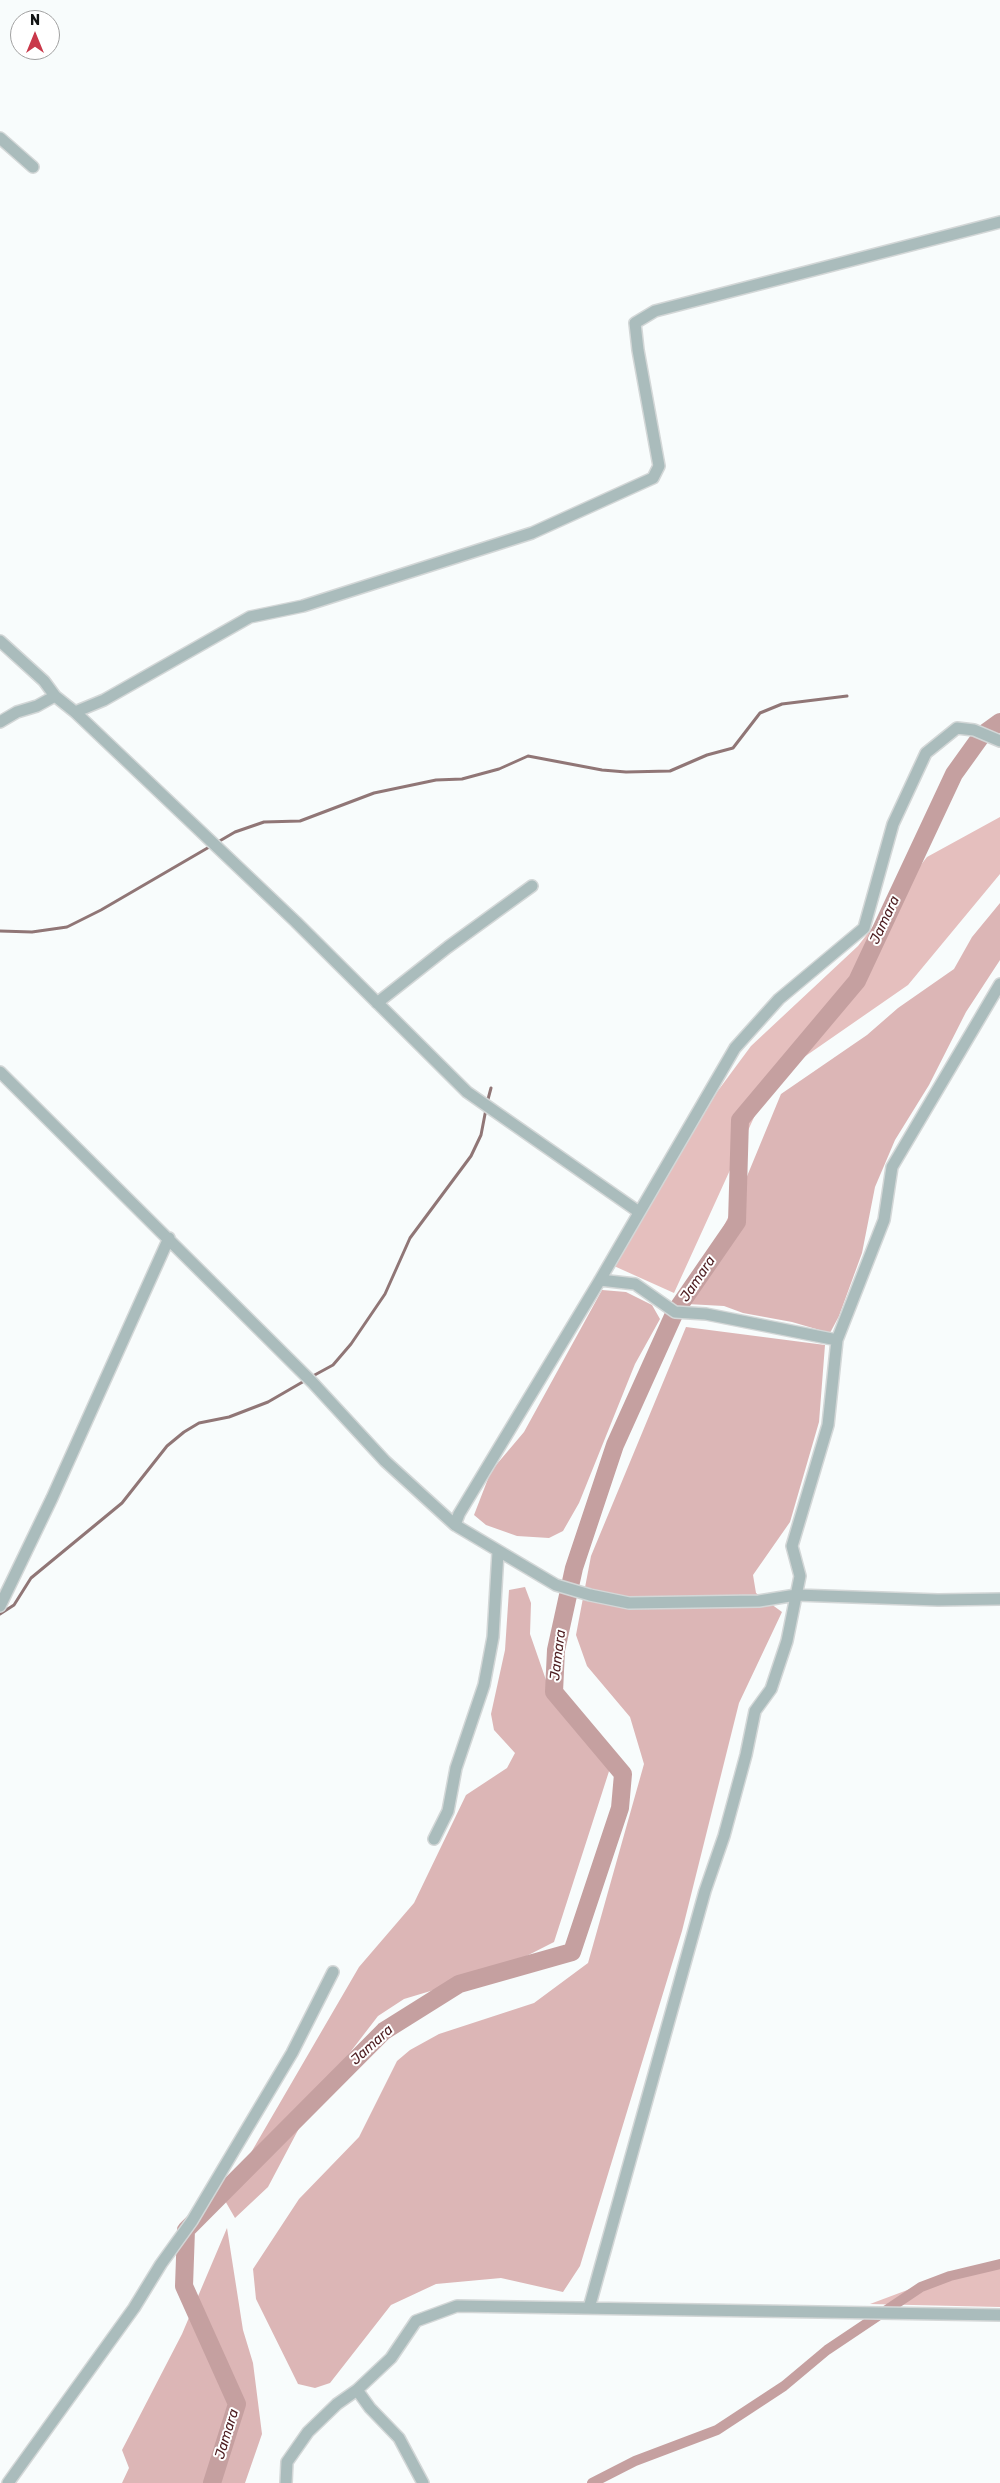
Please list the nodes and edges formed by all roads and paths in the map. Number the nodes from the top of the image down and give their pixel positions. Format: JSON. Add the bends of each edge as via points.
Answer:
{"nodes":[{"id":1,"x":0,"y":138,"type":"edge"},
{"id":2,"x":34,"y":167,"type":"dead end"},
{"id":3,"x":1000,"y":222,"type":"edge"},
{"id":4,"x":0,"y":641,"type":"edge"},
{"id":5,"x":55,"y":696,"type":"junction"},
{"id":6,"x":75,"y":712,"type":"junction"},
{"id":7,"x":0,"y":722,"type":"edge"},
{"id":8,"x":1000,"y":741,"type":"edge"},
{"id":9,"x":532,"y":886,"type":"dead end"},
{"id":10,"x":1000,"y":984,"type":"edge"},
{"id":11,"x":377,"y":1003,"type":"junction"},
{"id":12,"x":0,"y":1072,"type":"edge"},
{"id":13,"x":639,"y":1212,"type":"junction"},
{"id":14,"x":169,"y":1238,"type":"junction"},
{"id":15,"x":600,"y":1280,"type":"junction"},
{"id":16,"x":837,"y":1340,"type":"junction"},
{"id":17,"x":455,"y":1525,"type":"junction"},
{"id":18,"x":498,"y":1552,"type":"junction"},
{"id":19,"x":796,"y":1595,"type":"junction"},
{"id":20,"x":1000,"y":1599,"type":"edge"},
{"id":21,"x":0,"y":1606,"type":"edge"},
{"id":22,"x":434,"y":1839,"type":"dead end"},
{"id":23,"x":333,"y":1972,"type":"dead end"},
{"id":24,"x":589,"y":2308,"type":"junction"},
{"id":25,"x":1000,"y":2314,"type":"edge"},
{"id":26,"x":357,"y":2390,"type":"junction"},
{"id":27,"x":8,"y":2483,"type":"edge"},
{"id":28,"x":286,"y":2483,"type":"edge"},
{"id":29,"x":423,"y":2483,"type":"edge"}],
"edges":[{"from":1,"to":2,"type":"street"},
{"from":3,"to":6,"type":"street","via":[[655,311],[636,323],[659,466],[653,478],[532,533],[303,606],[250,617],[104,700]]},
{"from":4,"to":5,"type":"street","via":[[44,681]]},
{"from":5,"to":6,"type":"street"},
{"from":5,"to":7,"type":"street"},
{"from":6,"to":11,"type":"street"},
{"from":8,"to":13,"type":"street","via":[[974,730],[957,728],[926,753],[893,824],[864,928],[779,999],[735,1048]]},
{"from":9,"to":11,"type":"street"},
{"from":10,"to":16,"type":"street","via":[[892,1167],[884,1220]]},
{"from":11,"to":13,"type":"street","via":[[467,1092]]},
{"from":12,"to":14,"type":"street"},
{"from":13,"to":15,"type":"street"},
{"from":14,"to":17,"type":"street","via":[[312,1382],[384,1461]]},
{"from":14,"to":21,"type":"street"},
{"from":15,"to":16,"type":"street","via":[[635,1284],[675,1312],[706,1314]]},
{"from":15,"to":17,"type":"street","via":[[458,1514]]},
{"from":16,"to":19,"type":"street","via":[[828,1425],[792,1546],[800,1576]]},
{"from":17,"to":18,"type":"street"},
{"from":18,"to":19,"type":"street","via":[[556,1585],[630,1603],[759,1601]]},
{"from":18,"to":22,"type":"street","via":[[493,1636],[484,1685],[456,1768],[448,1811]]},
{"from":19,"to":20,"type":"street"},
{"from":19,"to":24,"type":"street","via":[[787,1641],[772,1689],[755,1711],[724,1836],[705,1891]]},
{"from":23,"to":27,"type":"street","via":[[292,2053],[192,2221],[134,2308]]},
{"from":24,"to":25,"type":"street"},
{"from":24,"to":26,"type":"street","via":[[457,2306],[416,2321],[391,2358]]},
{"from":26,"to":28,"type":"street","via":[[337,2404],[293,2451],[287,2462]]},
{"from":26,"to":29,"type":"street","via":[[400,2438]]}]}
